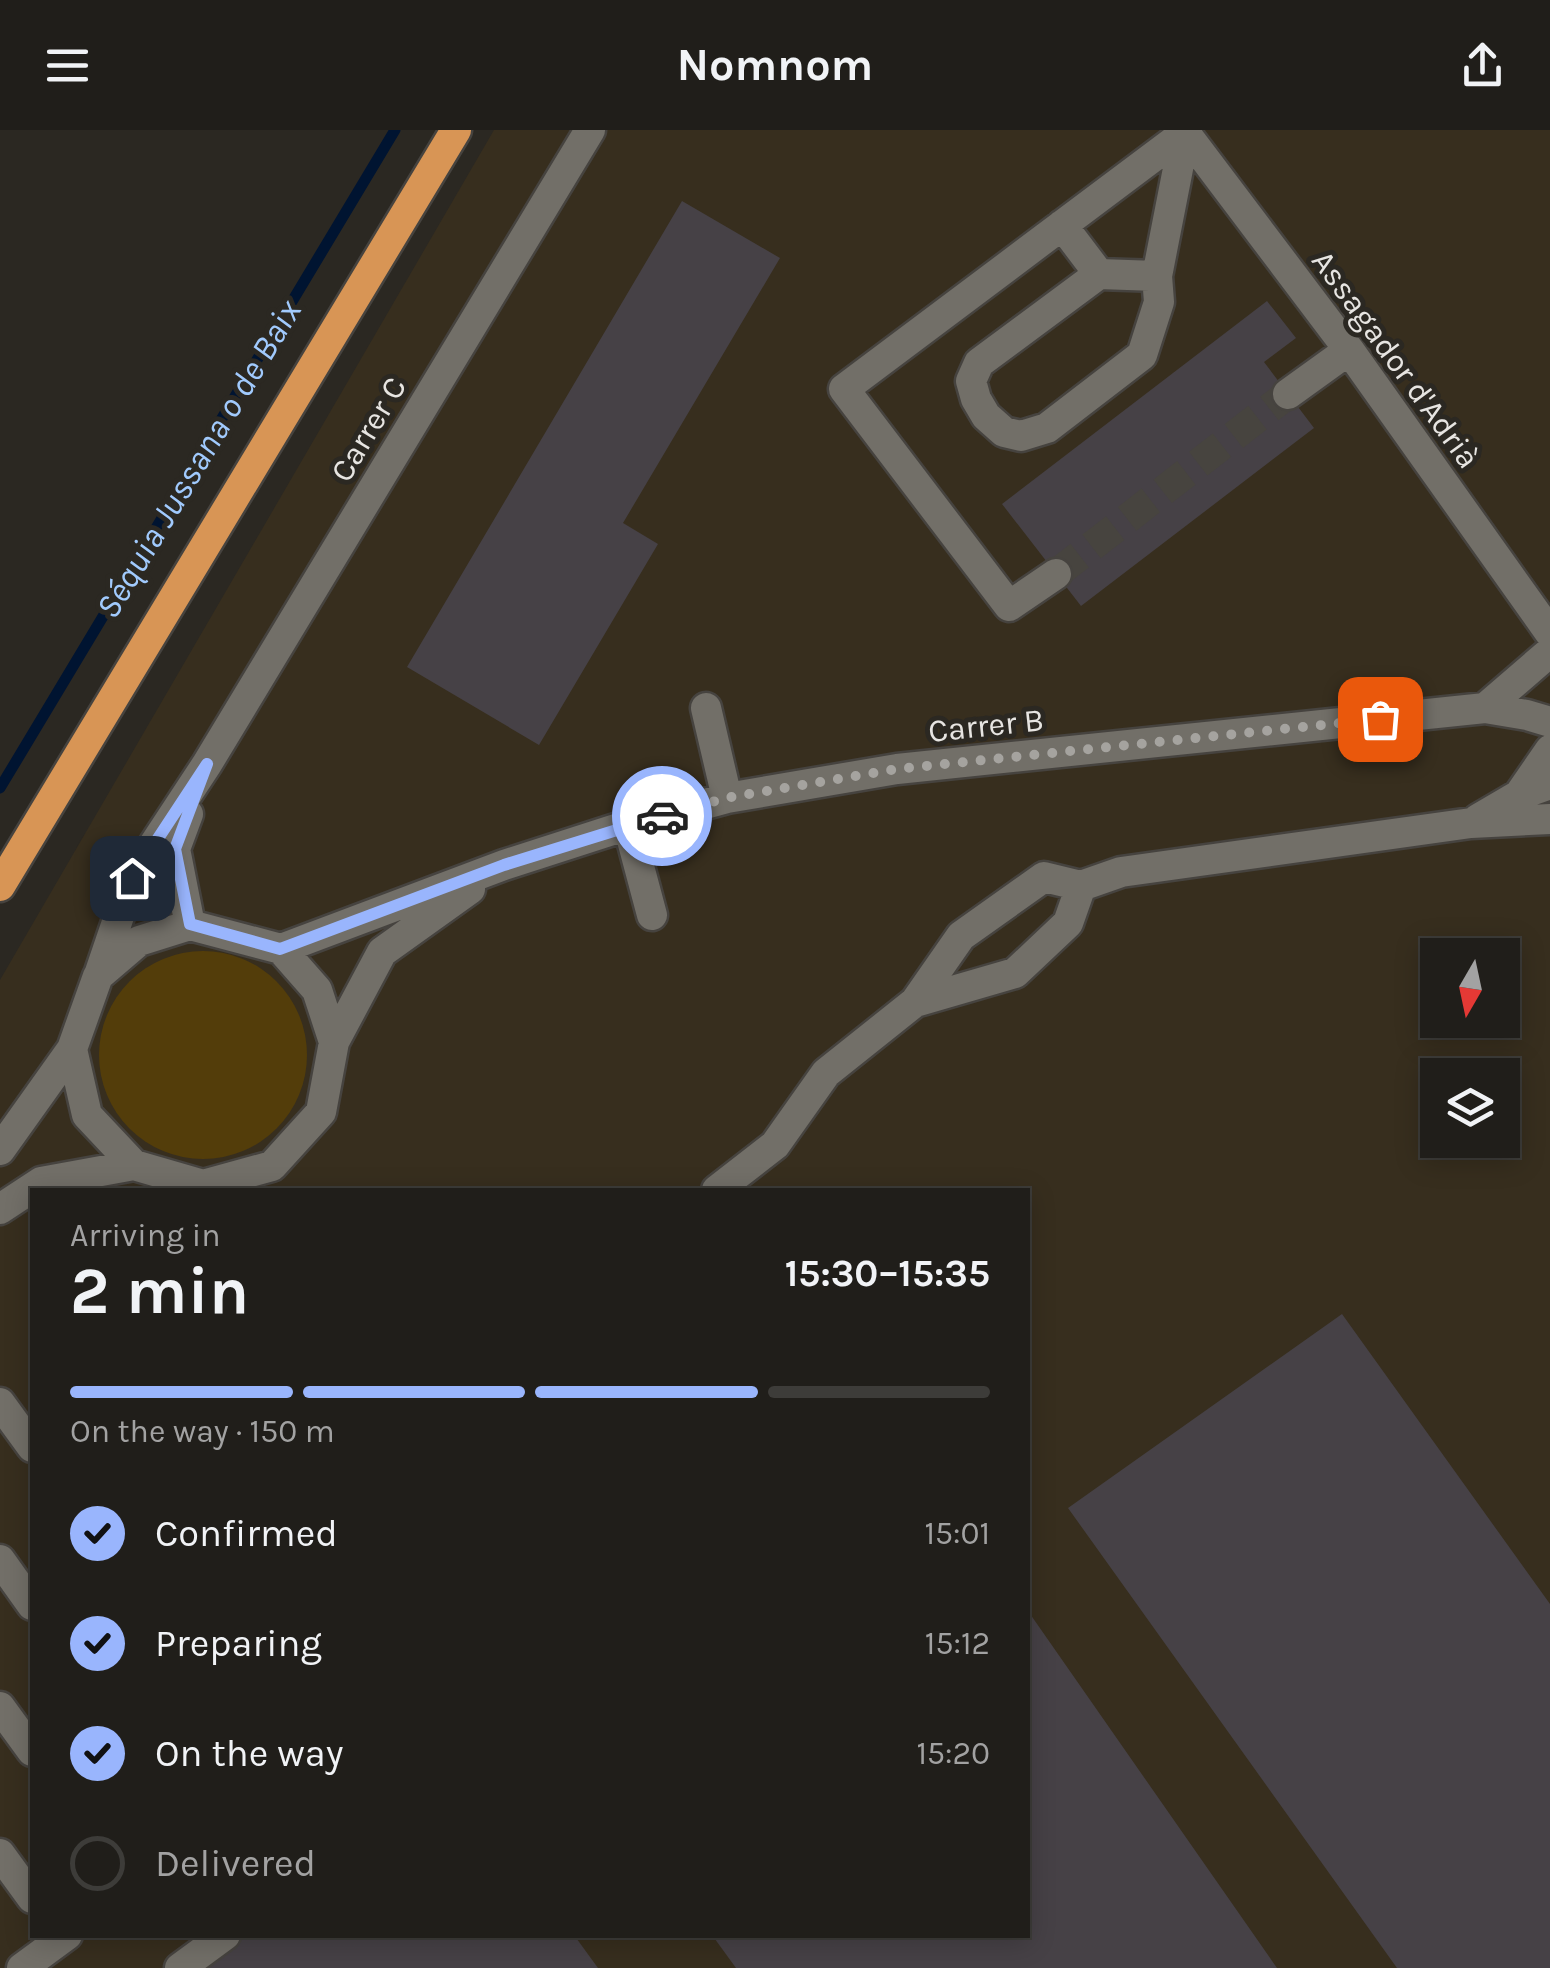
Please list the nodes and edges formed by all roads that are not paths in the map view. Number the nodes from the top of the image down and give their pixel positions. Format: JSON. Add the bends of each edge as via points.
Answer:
{"nodes":[{"id":1,"x":456,"y":130,"type":"edge"},
{"id":2,"x":590,"y":130,"type":"edge"},
{"id":3,"x":1184,"y":131,"type":"edge"},
{"id":4,"x":1062,"y":224,"type":"junction"},
{"id":5,"x":1099,"y":274,"type":"junction"},
{"id":6,"x":1157,"y":276,"type":"junction"},
{"id":7,"x":1349,"y":350,"type":"junction"},
{"id":8,"x":1288,"y":394,"type":"tunnel mouth"},
{"id":9,"x":1056,"y":574,"type":"tunnel mouth"},
{"id":10,"x":1550,"y":632,"type":"edge"},
{"id":11,"x":1550,"y":652,"type":"edge"},
{"id":12,"x":706,"y":708,"type":"dead end"},
{"id":13,"x":1484,"y":708,"type":"junction"},
{"id":14,"x":1550,"y":722,"type":"edge"},
{"id":15,"x":1550,"y":750,"type":"edge"},
{"id":16,"x":207,"y":764,"type":"junction"},
{"id":17,"x":1550,"y":784,"type":"edge"},
{"id":18,"x":1519,"y":795,"type":"junction"},
{"id":19,"x":726,"y":798,"type":"junction"},
{"id":20,"x":1549,"y":819,"type":"edge"},
{"id":21,"x":1470,"y":823,"type":"junction"},
{"id":22,"x":628,"y":825,"type":"junction"},
{"id":23,"x":504,"y":865,"type":"junction"},
{"id":24,"x":0,"y":886,"type":"edge"},
{"id":25,"x":1080,"y":886,"type":"junction"},
{"id":26,"x":652,"y":915,"type":"dead end"},
{"id":27,"x":190,"y":924,"type":"junction"},
{"id":28,"x":280,"y":949,"type":"junction"},
{"id":29,"x":98,"y":976,"type":"junction"},
{"id":30,"x":915,"y":1002,"type":"junction"},
{"id":31,"x":334,"y":1042,"type":"junction"},
{"id":32,"x":72,"y":1049,"type":"junction"},
{"id":33,"x":0,"y":1150,"type":"edge"},
{"id":34,"x":134,"y":1165,"type":"junction"},
{"id":35,"x":32,"y":1188,"type":"edge"},
{"id":36,"x":719,"y":1188,"type":"edge"},
{"id":37,"x":30,"y":1189,"type":"edge"},
{"id":38,"x":0,"y":1209,"type":"edge"},
{"id":39,"x":0,"y":1402,"type":"edge"},
{"id":40,"x":30,"y":1444,"type":"edge"},
{"id":41,"x":0,"y":1560,"type":"edge"},
{"id":42,"x":30,"y":1602,"type":"edge"},
{"id":43,"x":0,"y":1706,"type":"edge"},
{"id":44,"x":30,"y":1748,"type":"edge"},
{"id":45,"x":0,"y":1854,"type":"edge"},
{"id":46,"x":30,"y":1895,"type":"edge"},
{"id":47,"x":60,"y":1938,"type":"edge"},
{"id":48,"x":221,"y":1938,"type":"edge"},
{"id":49,"x":22,"y":1968,"type":"edge"},
{"id":50,"x":180,"y":1968,"type":"edge"}],
"edges":[{"from":1,"to":24,"type":"highway"},
{"from":2,"to":16,"type":"street","name":"Carrer C"},
{"from":3,"to":4,"type":"street"},
{"from":3,"to":6,"type":"street"},
{"from":3,"to":7,"type":"street","name":"Assagador d'Adrià"},
{"from":4,"to":5,"type":"street"},
{"from":4,"to":9,"type":"street","via":[[844,389],[1009,606]]},
{"from":5,"to":6,"type":"street"},
{"from":5,"to":6,"type":"street","via":[[980,364],[972,381],[976,399],[1004,432],[1021,436],[1047,428],[1142,354],[1159,302]]},
{"from":7,"to":8,"type":"street"},
{"from":7,"to":10,"type":"street","name":"Assagador d'Adrià"},
{"from":11,"to":13,"type":"street"},
{"from":12,"to":19,"type":"street"},
{"from":13,"to":14,"type":"street"},
{"from":13,"to":19,"type":"street","name":"Carrer B","via":[[897,769]]},
{"from":15,"to":18,"type":"street"},
{"from":16,"to":27,"type":"street","name":"Carrer C","via":[[175,849]]},
{"from":16,"to":29,"type":"street","name":"Carrer C","via":[[132,878]]},
{"from":17,"to":18,"type":"street"},
{"from":18,"to":21,"type":"street"},
{"from":19,"to":22,"type":"street","name":"Carrer B"},
{"from":20,"to":21,"type":"street"},
{"from":21,"to":25,"type":"street","via":[[1121,872]]},
{"from":22,"to":23,"type":"street","name":"Carrer B"},
{"from":22,"to":26,"type":"street"},
{"from":23,"to":28,"type":"street","name":"Carrer B"},
{"from":23,"to":31,"type":"street","name":"Carrer B","via":[[382,952]]},
{"from":25,"to":30,"type":"street","via":[[1068,923],[1015,973]]},
{"from":25,"to":30,"type":"street","via":[[1044,878],[1030,887],[961,936]]},
{"from":27,"to":28,"type":"street"},
{"from":27,"to":29,"type":"street","via":[[139,941]]},
{"from":28,"to":31,"type":"street","via":[[317,990]]},
{"from":29,"to":32,"type":"street"},
{"from":30,"to":36,"type":"street","via":[[826,1073],[774,1146]]},
{"from":31,"to":34,"type":"street","via":[[321,1112],[272,1166],[203,1185]]},
{"from":32,"to":33,"type":"street"},
{"from":32,"to":34,"type":"street","via":[[87,1115]]},
{"from":34,"to":35,"type":"street"},
{"from":37,"to":38,"type":"street"},
{"from":39,"to":40,"type":"street"},
{"from":41,"to":42,"type":"street"},
{"from":43,"to":44,"type":"street"},
{"from":45,"to":46,"type":"street"},
{"from":47,"to":49,"type":"street"},
{"from":48,"to":50,"type":"street"}]}
